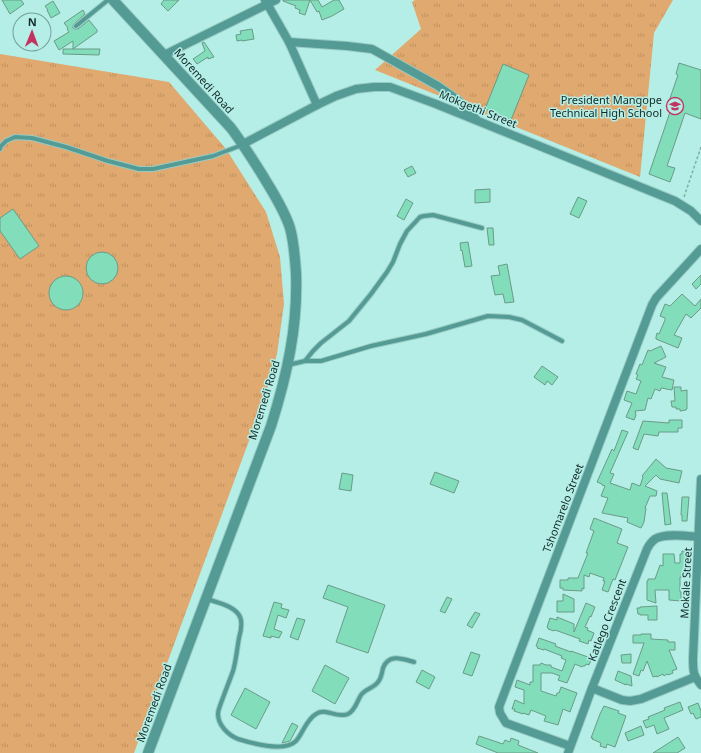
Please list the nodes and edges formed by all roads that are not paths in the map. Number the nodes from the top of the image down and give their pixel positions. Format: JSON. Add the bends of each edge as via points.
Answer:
{"nodes":[{"id":1,"x":108,"y":0,"type":"edge"},
{"id":2,"x":113,"y":0,"type":"edge"},
{"id":3,"x":276,"y":0,"type":"edge"},
{"id":4,"x":266,"y":2,"type":"edge"},
{"id":5,"x":76,"y":26,"type":"dead end"},
{"id":6,"x":289,"y":42,"type":"junction"},
{"id":7,"x":164,"y":55,"type":"junction"},
{"id":8,"x":318,"y":105,"type":"junction"},
{"id":9,"x":478,"y":121,"type":"junction"},
{"id":10,"x":243,"y":144,"type":"junction"},
{"id":11,"x":0,"y":149,"type":"edge"},
{"id":12,"x":701,"y":222,"type":"edge"},
{"id":13,"x":482,"y":228,"type":"dead end"},
{"id":14,"x":701,"y":249,"type":"edge"},
{"id":15,"x":562,"y":341,"type":"dead end"},
{"id":16,"x":305,"y":361,"type":"junction"},
{"id":17,"x":288,"y":365,"type":"junction"},
{"id":18,"x":701,"y":479,"type":"edge"},
{"id":19,"x":699,"y":537,"type":"junction"},
{"id":20,"x":206,"y":598,"type":"junction"},
{"id":21,"x":414,"y":662,"type":"dead end"},
{"id":22,"x":695,"y":677,"type":"junction"},
{"id":23,"x":701,"y":685,"type":"edge"},
{"id":24,"x":592,"y":688,"type":"junction"},
{"id":25,"x":569,"y":750,"type":"edge"},
{"id":26,"x":148,"y":753,"type":"edge"}],
"edges":[{"from":1,"to":5,"type":"lane"},
{"from":2,"to":7,"type":"street","name":"Moremedi Road"},
{"from":3,"to":4,"type":"street"},
{"from":4,"to":6,"type":"street"},
{"from":4,"to":7,"type":"street"},
{"from":6,"to":8,"type":"street"},
{"from":6,"to":9,"type":"street","via":[[372,49],[438,86],[461,103]]},
{"from":7,"to":10,"type":"street","name":"Moremedi Road"},
{"from":8,"to":9,"type":"street","name":"Mokgethi Street","via":[[356,89],[390,87]]},
{"from":8,"to":10,"type":"street","name":"Mokgethi Street"},
{"from":9,"to":12,"type":"street","name":"Mokgethi Street","via":[[682,204]]},
{"from":10,"to":11,"type":"lane","via":[[213,156],[153,169],[139,169],[32,138],[11,138]]},
{"from":10,"to":17,"type":"street","name":"Moremedi Road","via":[[280,204],[290,227],[295,261],[296,303]]},
{"from":13,"to":16,"type":"lane","via":[[433,215],[420,217],[407,231],[393,262],[371,294],[349,321],[321,343]]},
{"from":14,"to":25,"type":"street","name":"Tshomarelo Street","via":[[652,305],[499,707],[506,723]]},
{"from":15,"to":16,"type":"lane","via":[[522,320],[488,316],[321,360]]},
{"from":16,"to":17,"type":"lane"},
{"from":17,"to":20,"type":"street","name":"Moremedi Road","via":[[271,426]]},
{"from":18,"to":19,"type":"street","name":"Mokale Street"},
{"from":19,"to":22,"type":"street","name":"Mokale Street","via":[[693,659]]},
{"from":19,"to":24,"type":"street","name":"Katlego Crescent","via":[[659,537],[649,544]]},
{"from":20,"to":21,"type":"lane","via":[[232,608],[240,616],[242,628],[233,669],[218,713],[219,722],[235,738],[257,744],[288,746],[295,741],[316,713],[340,716],[348,714],[361,694],[375,686],[390,660],[397,658]]},
{"from":20,"to":26,"type":"street","name":"Moremedi Road"},
{"from":22,"to":23,"type":"street"},
{"from":22,"to":24,"type":"street","via":[[630,701]]},
{"from":24,"to":25,"type":"street","name":"Katlego Crescent"}]}
